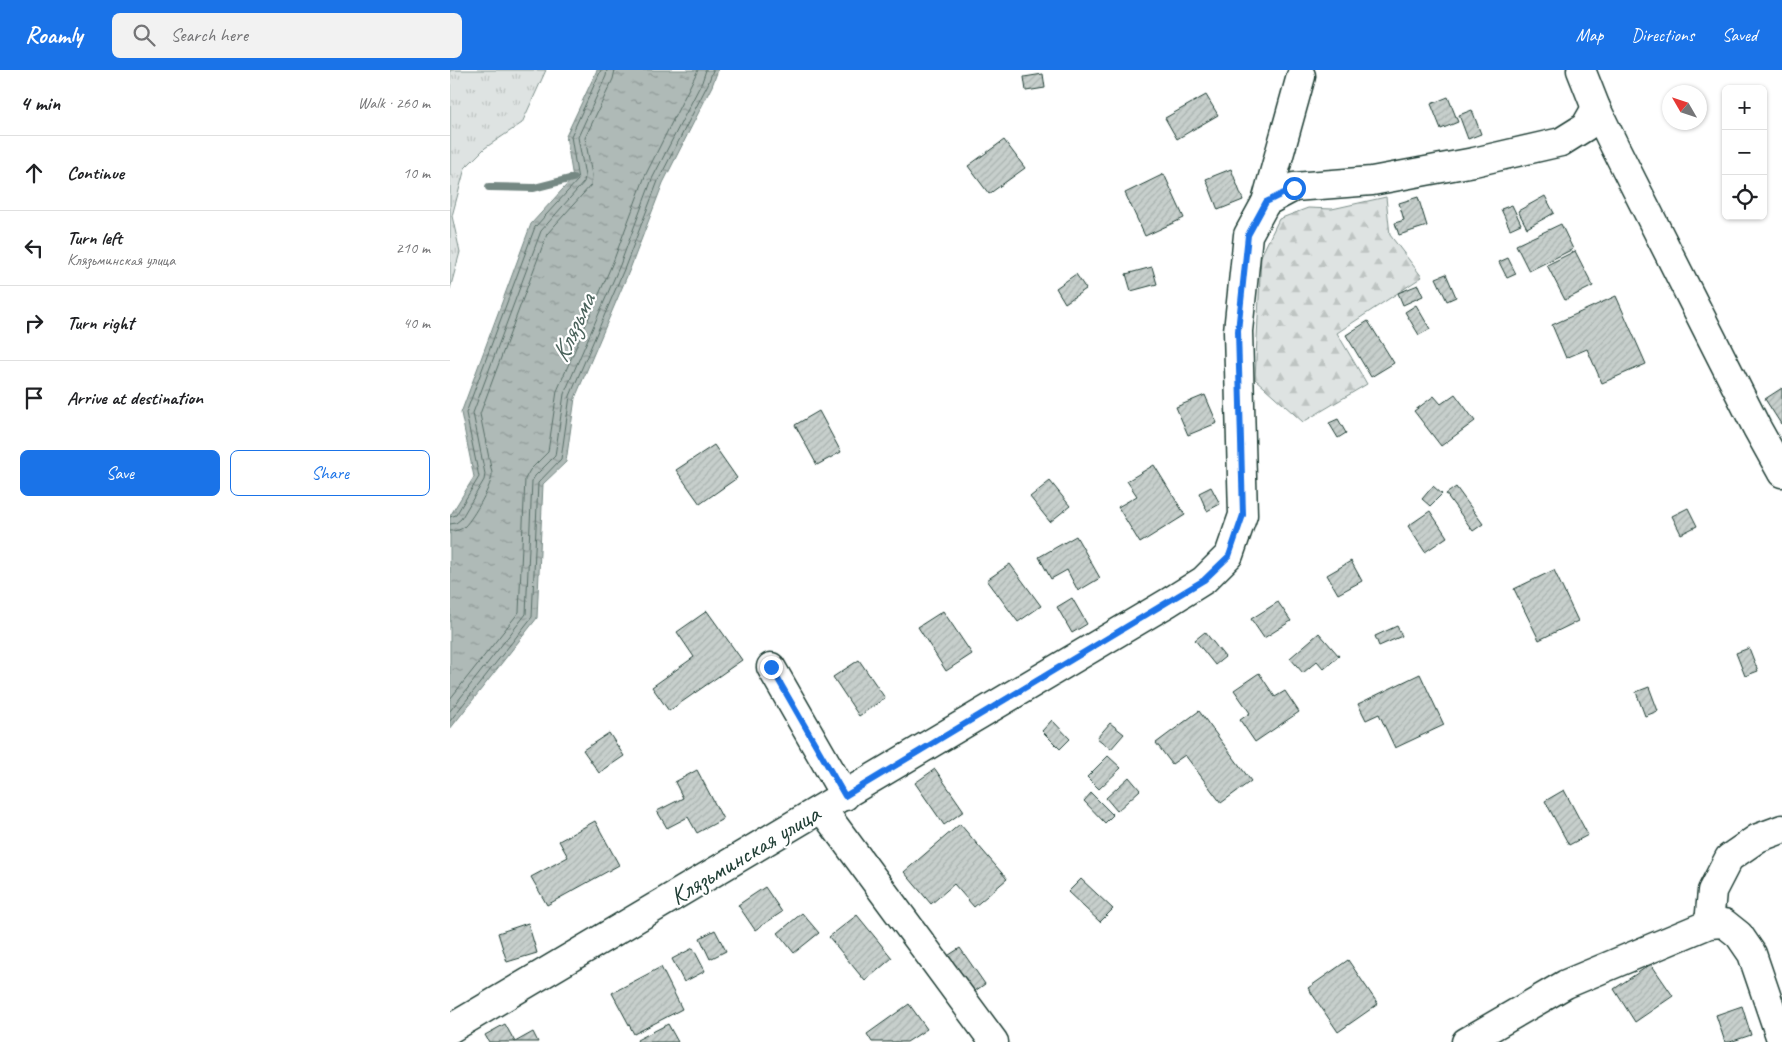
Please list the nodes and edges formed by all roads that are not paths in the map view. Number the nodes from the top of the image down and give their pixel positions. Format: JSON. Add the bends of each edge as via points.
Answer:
{"nodes":[{"id":1,"x":1581,"y":70,"type":"edge"},
{"id":2,"x":1301,"y":76,"type":"dead end"},
{"id":3,"x":1596,"y":108,"type":"junction"},
{"id":4,"x":1266,"y":202,"type":"junction"},
{"id":5,"x":1782,"y":473,"type":"edge"},
{"id":6,"x":771,"y":667,"type":"dead end"},
{"id":7,"x":845,"y":796,"type":"junction"},
{"id":8,"x":822,"y":809,"type":"junction"},
{"id":9,"x":1782,"y":829,"type":"edge"},
{"id":10,"x":1709,"y":924,"type":"junction"},
{"id":11,"x":450,"y":1029,"type":"edge"},
{"id":12,"x":994,"y":1042,"type":"edge"},
{"id":13,"x":1466,"y":1042,"type":"edge"},
{"id":14,"x":1782,"y":1042,"type":"edge"}],
"edges":[{"from":1,"to":3,"type":"street"},
{"from":2,"to":4,"type":"street","name":"Клязьминская улица"},
{"from":3,"to":4,"type":"street","via":[[1585,127],[1561,142],[1372,181],[1294,188]]},
{"from":3,"to":5,"type":"street"},
{"from":4,"to":7,"type":"street","name":"Клязьминская улица","via":[[1248,235],[1238,331],[1243,515],[1229,556],[1204,580],[1169,602]]},
{"from":6,"to":7,"type":"street"},
{"from":7,"to":8,"type":"street","name":"Клязьминская улица"},
{"from":8,"to":11,"type":"street","name":"Клязьминская улица"},
{"from":8,"to":12,"type":"street"},
{"from":9,"to":10,"type":"street","via":[[1758,838],[1729,858],[1712,891]]},
{"from":10,"to":13,"type":"street","via":[[1566,984]]},
{"from":10,"to":14,"type":"street","via":[[1724,923],[1739,935],[1752,954]]}]}
